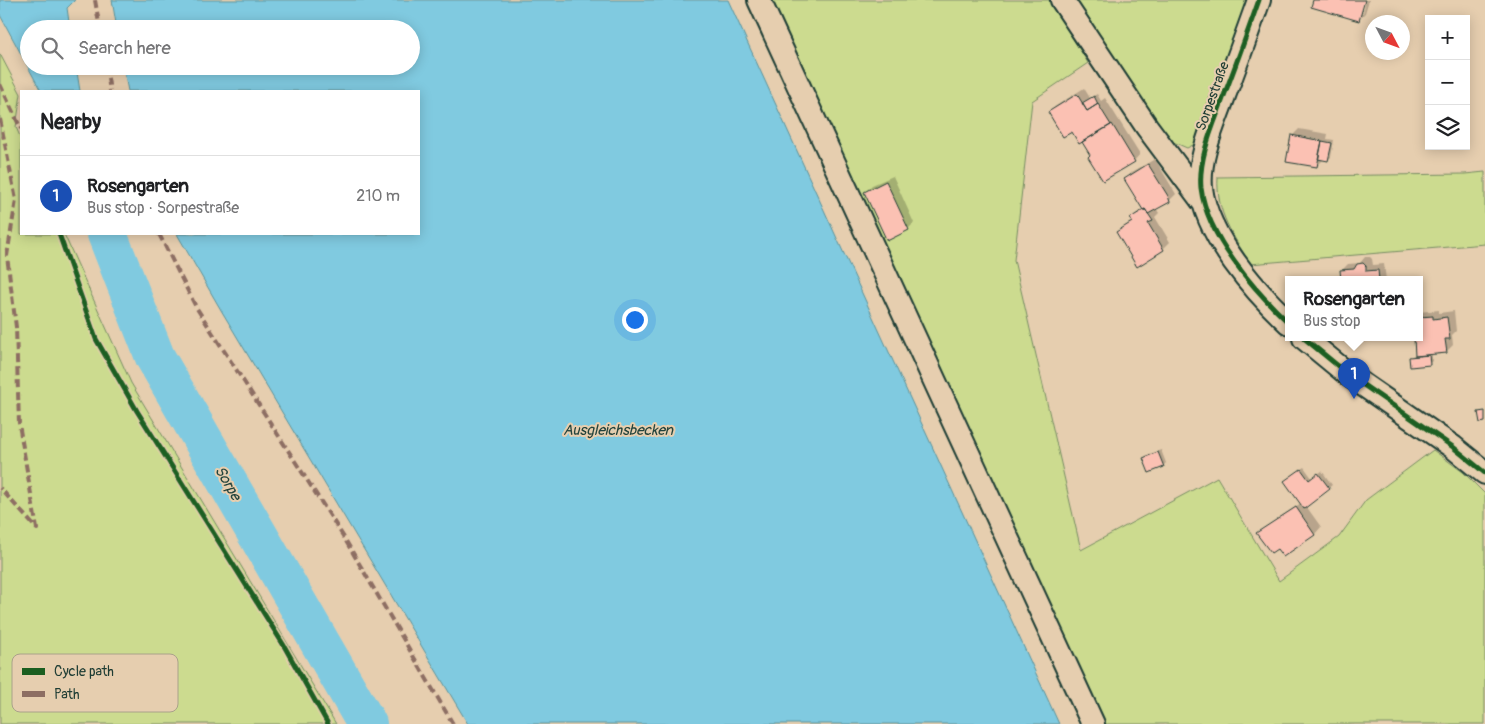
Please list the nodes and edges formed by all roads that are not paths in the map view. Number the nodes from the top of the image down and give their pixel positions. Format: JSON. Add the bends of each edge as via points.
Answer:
{"nodes":[{"id":1,"x":759,"y":0,"type":"edge"},
{"id":2,"x":1062,"y":0,"type":"edge"},
{"id":3,"x":1259,"y":0,"type":"edge"},
{"id":4,"x":1206,"y":206,"type":"junction"},
{"id":5,"x":1285,"y":319,"type":"edge"},
{"id":6,"x":1308,"y":341,"type":"edge"},
{"id":7,"x":1485,"y":473,"type":"edge"},
{"id":8,"x":1093,"y":724,"type":"edge"}],
"edges":[{"from":1,"to":8,"type":"street"},
{"from":2,"to":4,"type":"street","name":"Sorpestraße","via":[[1147,127]]},
{"from":3,"to":4,"type":"street","name":"Sorpestraße","via":[[1204,154],[1201,189]]},
{"from":4,"to":5,"type":"street","name":"Sorpestraße","via":[[1227,251]]},
{"from":6,"to":7,"type":"street","via":[[1364,386],[1453,446]]}]}
